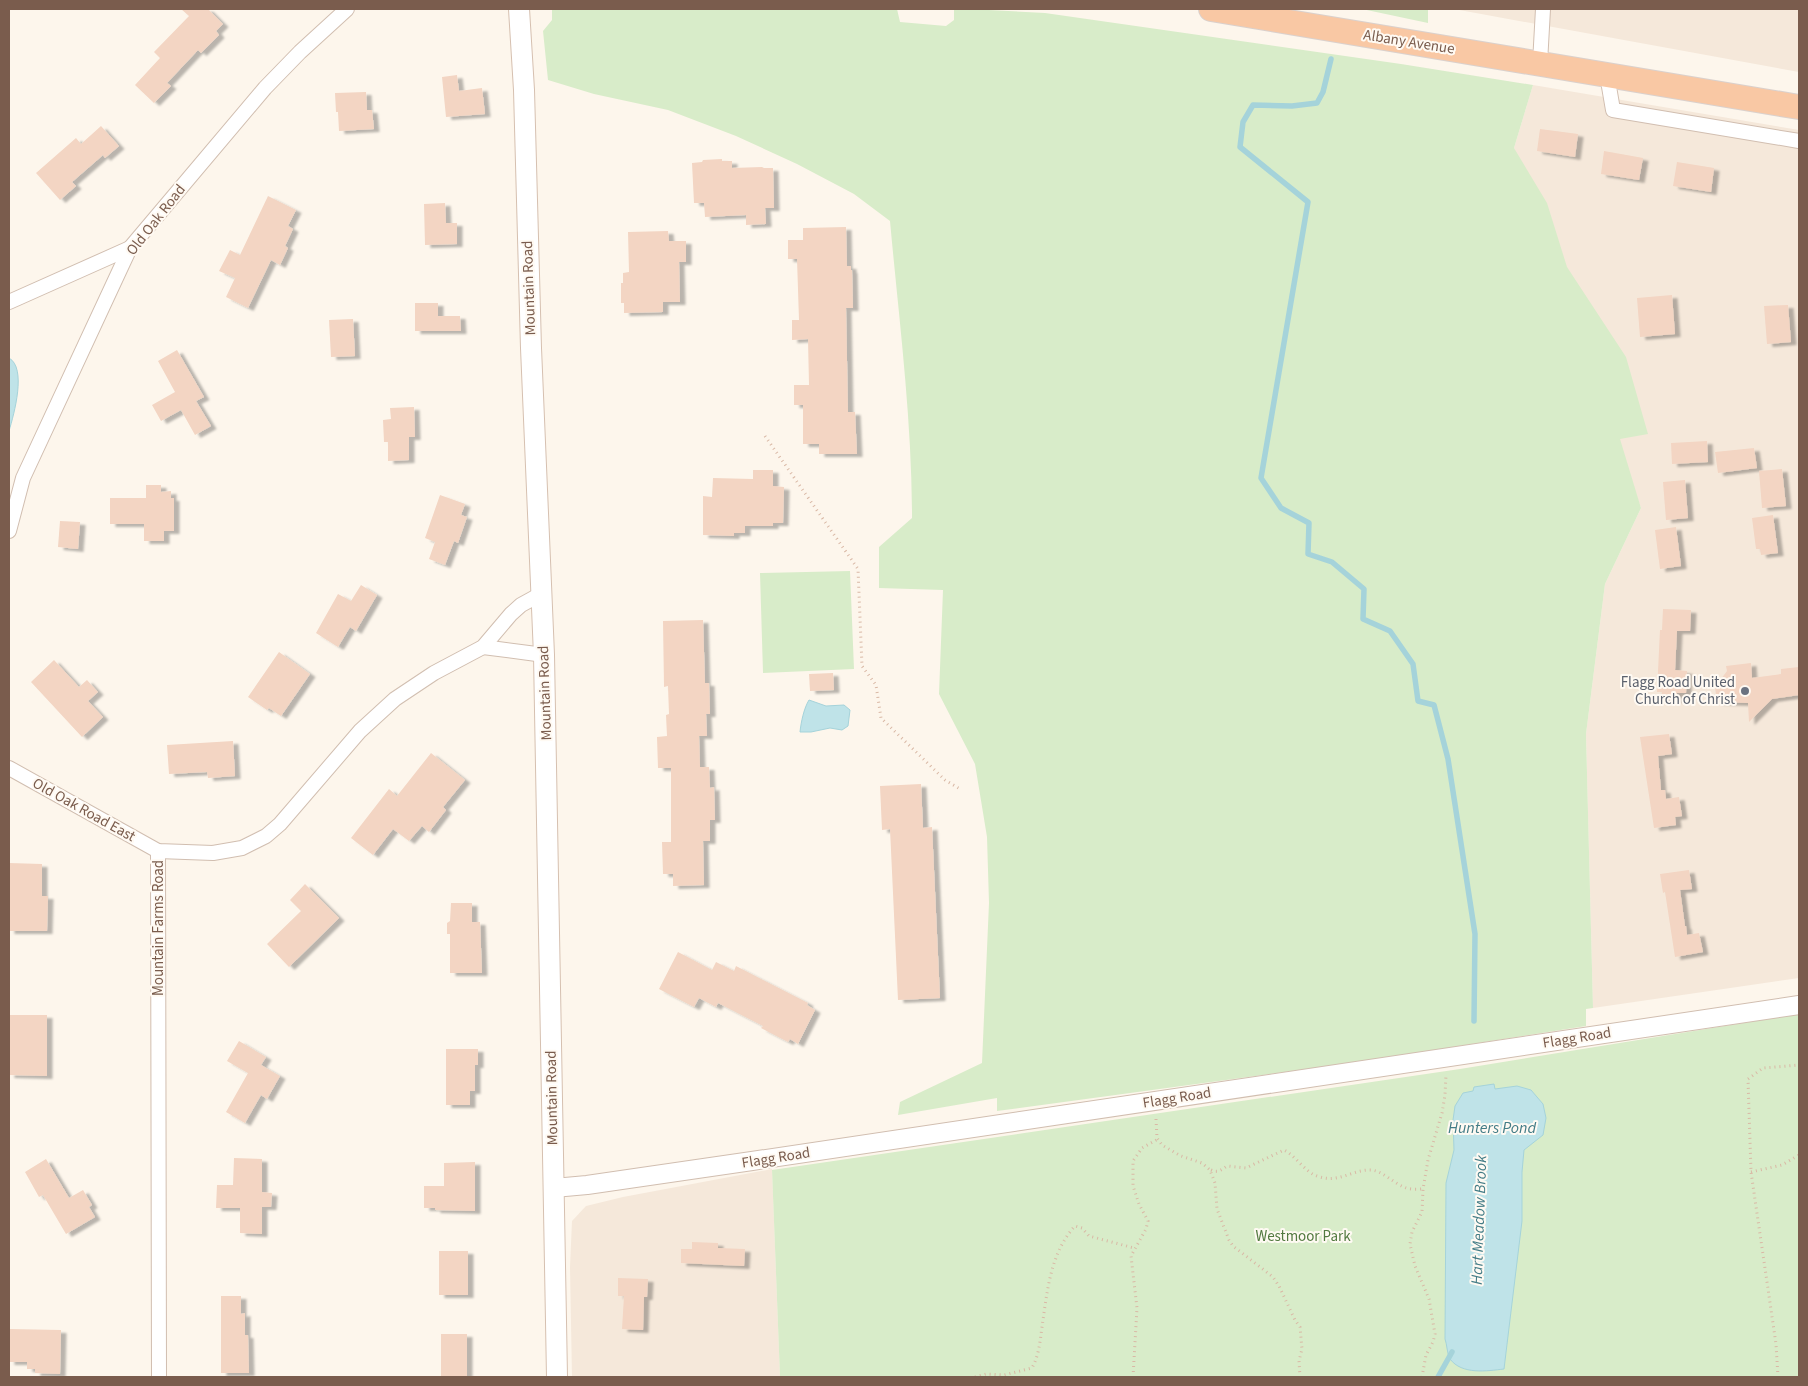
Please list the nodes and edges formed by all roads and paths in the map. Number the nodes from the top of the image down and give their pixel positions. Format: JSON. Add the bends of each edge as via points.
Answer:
{"nodes":[{"id":1,"x":347,"y":9,"type":"edge"},
{"id":2,"x":519,"y":9,"type":"edge"},
{"id":3,"x":1210,"y":9,"type":"edge"},
{"id":4,"x":1543,"y":9,"type":"edge"},
{"id":5,"x":1540,"y":64,"type":"junction"},
{"id":6,"x":1607,"y":75,"type":"junction"},
{"id":7,"x":1799,"y":107,"type":"edge"},
{"id":8,"x":1799,"y":141,"type":"edge"},
{"id":9,"x":130,"y":248,"type":"junction"},
{"id":10,"x":9,"y":302,"type":"edge"},
{"id":11,"x":764,"y":436,"type":"dead end"},
{"id":12,"x":9,"y":531,"type":"edge"},
{"id":13,"x":541,"y":594,"type":"junction"},
{"id":14,"x":483,"y":647,"type":"junction"},
{"id":15,"x":544,"y":655,"type":"junction"},
{"id":16,"x":9,"y":768,"type":"edge"},
{"id":17,"x":960,"y":789,"type":"dead end"},
{"id":18,"x":158,"y":851,"type":"junction"},
{"id":19,"x":1799,"y":1005,"type":"edge"},
{"id":20,"x":1445,"y":1058,"type":"junction"},
{"id":21,"x":1799,"y":1065,"type":"edge"},
{"id":22,"x":1154,"y":1102,"type":"junction"},
{"id":23,"x":1158,"y":1139,"type":"junction"},
{"id":24,"x":1799,"y":1155,"type":"edge"},
{"id":25,"x":1210,"y":1170,"type":"junction"},
{"id":26,"x":1750,"y":1172,"type":"junction"},
{"id":27,"x":554,"y":1188,"type":"junction"},
{"id":28,"x":1423,"y":1189,"type":"junction"},
{"id":29,"x":1134,"y":1248,"type":"junction"},
{"id":30,"x":159,"y":1377,"type":"edge"},
{"id":31,"x":557,"y":1377,"type":"edge"},
{"id":32,"x":975,"y":1377,"type":"edge"},
{"id":33,"x":1133,"y":1377,"type":"edge"},
{"id":34,"x":1300,"y":1377,"type":"edge"},
{"id":35,"x":1421,"y":1377,"type":"edge"},
{"id":36,"x":1778,"y":1377,"type":"edge"}],
"edges":[{"from":1,"to":9,"type":"street","name":"Old Oak Road","via":[[266,88]]},
{"from":2,"to":13,"type":"main road","name":"Mountain Road"},
{"from":3,"to":5,"type":"highway","name":"Albany Avenue"},
{"from":4,"to":5,"type":"street"},
{"from":5,"to":6,"type":"highway","name":"Albany Avenue"},
{"from":6,"to":7,"type":"highway","name":"Albany Avenue"},
{"from":6,"to":8,"type":"street","via":[[1614,110]]},
{"from":9,"to":10,"type":"street"},
{"from":9,"to":12,"type":"street","name":"Old Oak Road","via":[[23,478]]},
{"from":11,"to":17,"type":"path","via":[[858,569],[862,666],[876,685],[881,718],[945,780]]},
{"from":13,"to":14,"type":"street","name":"Mountain Farms Road","via":[[512,614]]},
{"from":13,"to":15,"type":"main road","name":"Mountain Road"},
{"from":14,"to":15,"type":"street"},
{"from":14,"to":18,"type":"street","name":"Mountain Farms Road","via":[[434,673],[395,699],[360,731],[266,836],[242,848],[213,853]]},
{"from":15,"to":27,"type":"main road","name":"Mountain Road"},
{"from":16,"to":18,"type":"street","name":"Old Oak Road East"},
{"from":18,"to":30,"type":"street","name":"Mountain Farms Road"},
{"from":19,"to":20,"type":"street","name":"Flagg Road"},
{"from":20,"to":22,"type":"street","name":"Flagg Road"},
{"from":20,"to":28,"type":"path","via":[[1444,1104]]},
{"from":21,"to":26,"type":"path","via":[[1763,1068],[1748,1079]]},
{"from":22,"to":23,"type":"path"},
{"from":22,"to":27,"type":"street","name":"Flagg Road"},
{"from":23,"to":25,"type":"path","via":[[1162,1145],[1202,1163]]},
{"from":23,"to":29,"type":"path","via":[[1142,1148],[1133,1161],[1133,1186],[1148,1221]]},
{"from":24,"to":26,"type":"path","via":[[1782,1165]]},
{"from":25,"to":28,"type":"path","via":[[1216,1172],[1227,1166],[1246,1168],[1284,1150],[1312,1174],[1326,1179],[1370,1170],[1406,1188]]},
{"from":25,"to":34,"type":"path","via":[[1215,1183],[1217,1209],[1229,1240],[1273,1277],[1300,1328]]},
{"from":26,"to":36,"type":"path"},
{"from":27,"to":31,"type":"main road","name":"Mountain Road"},
{"from":28,"to":35,"type":"path","via":[[1422,1212],[1410,1244],[1429,1299],[1435,1334]]},
{"from":29,"to":32,"type":"path","via":[[1089,1236],[1075,1226],[1067,1234],[1055,1260],[1038,1357],[1032,1368],[1004,1375]]},
{"from":29,"to":33,"type":"path","via":[[1137,1308]]}]}
